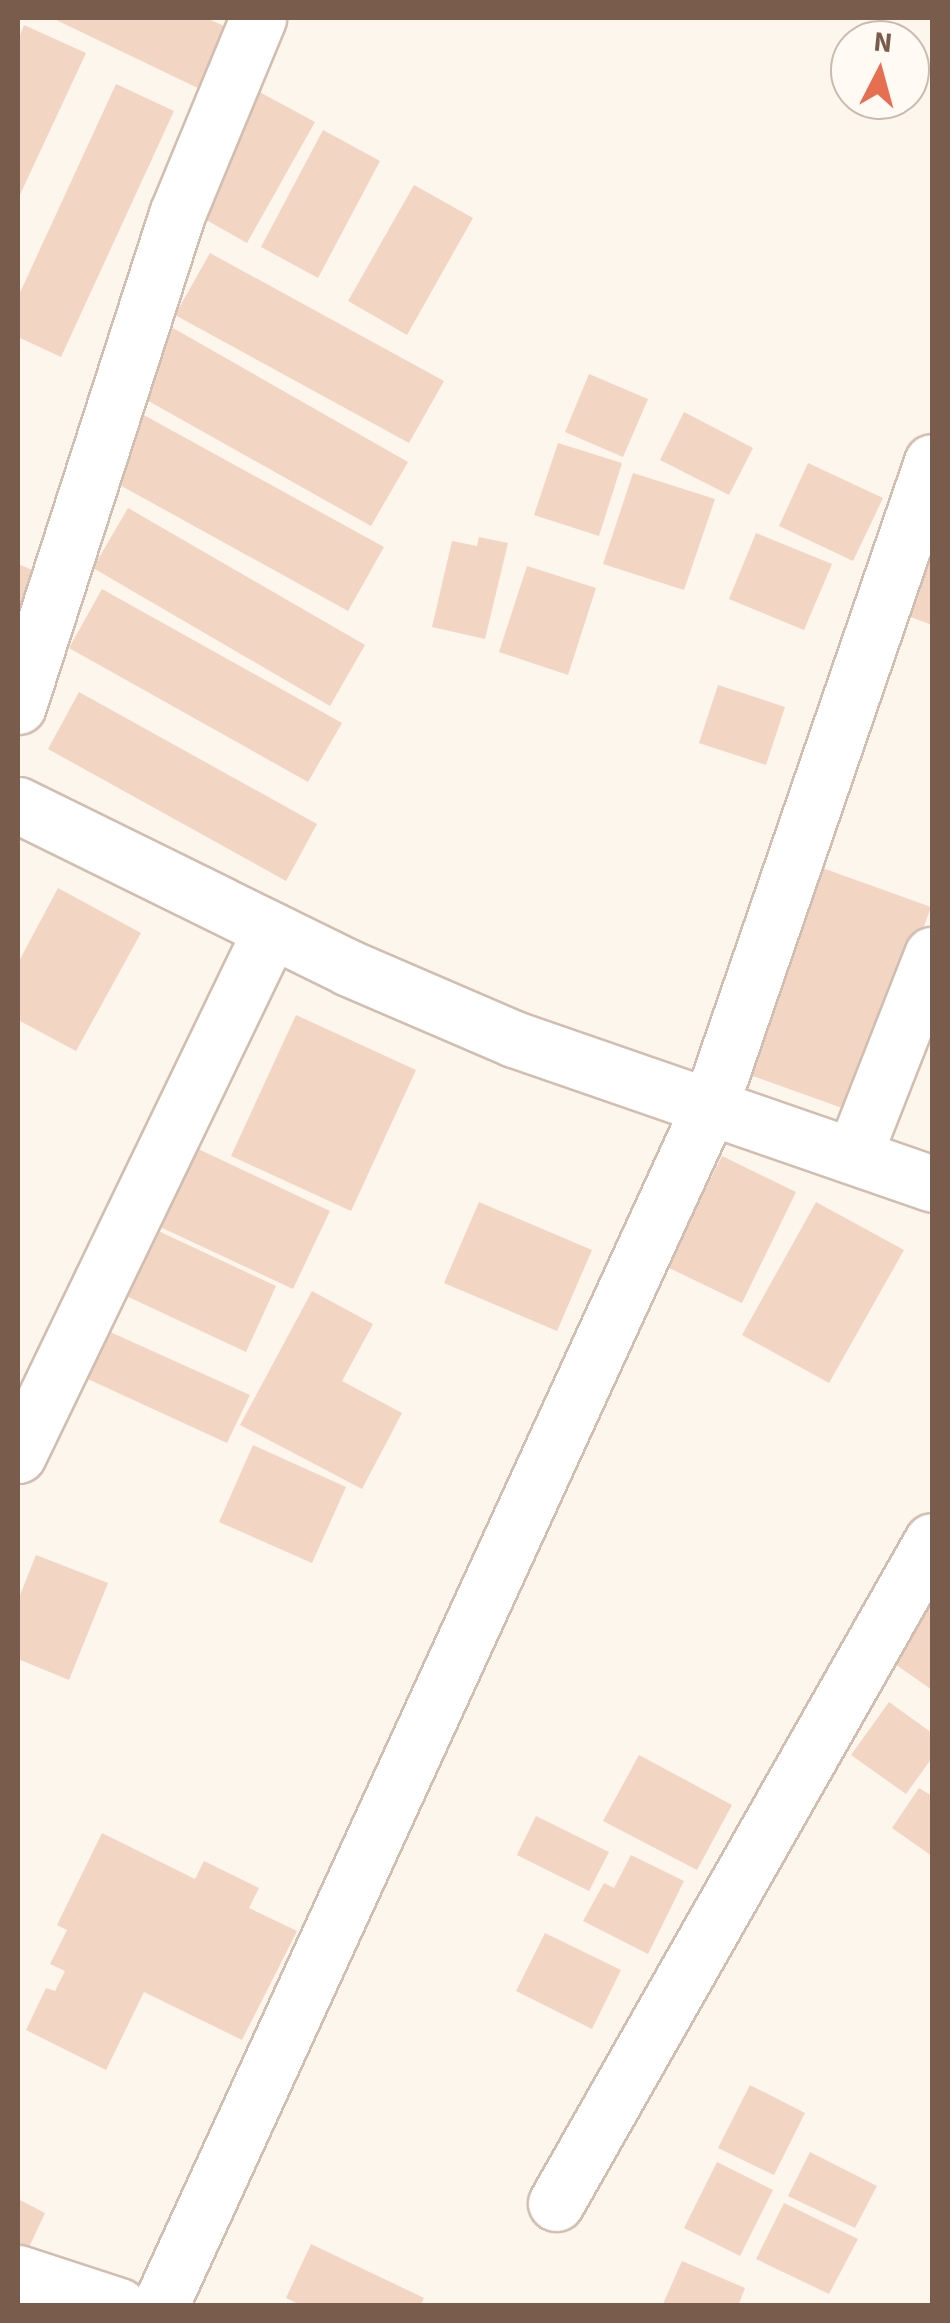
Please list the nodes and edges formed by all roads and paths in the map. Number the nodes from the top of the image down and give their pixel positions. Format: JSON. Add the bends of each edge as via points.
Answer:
{"nodes":[{"id":1,"x":258,"y":18,"type":"edge"},
{"id":2,"x":932,"y":462,"type":"edge"},
{"id":3,"x":18,"y":706,"type":"edge"},
{"id":4,"x":18,"y":805,"type":"edge"},
{"id":5,"x":271,"y":930,"type":"junction"},
{"id":6,"x":932,"y":954,"type":"edge"},
{"id":7,"x":710,"y":1106,"type":"junction"},
{"id":8,"x":854,"y":1154,"type":"junction"},
{"id":9,"x":932,"y":1184,"type":"edge"},
{"id":10,"x":18,"y":1455,"type":"edge"},
{"id":11,"x":932,"y":1541,"type":"edge"},
{"id":12,"x":556,"y":2202,"type":"dead end"},
{"id":13,"x":18,"y":2273,"type":"edge"},
{"id":14,"x":120,"y":2306,"type":"edge"},
{"id":15,"x":160,"y":2306,"type":"edge"}],
"edges":[{"from":1,"to":3,"type":"street","via":[[171,232]]},
{"from":2,"to":7,"type":"street"},
{"from":4,"to":5,"type":"street"},
{"from":5,"to":7,"type":"street","via":[[514,1039]]},
{"from":5,"to":10,"type":"street"},
{"from":6,"to":8,"type":"street"},
{"from":7,"to":8,"type":"street"},
{"from":7,"to":15,"type":"street"},
{"from":8,"to":9,"type":"street"},
{"from":11,"to":12,"type":"street"},
{"from":13,"to":14,"type":"street"}]}
